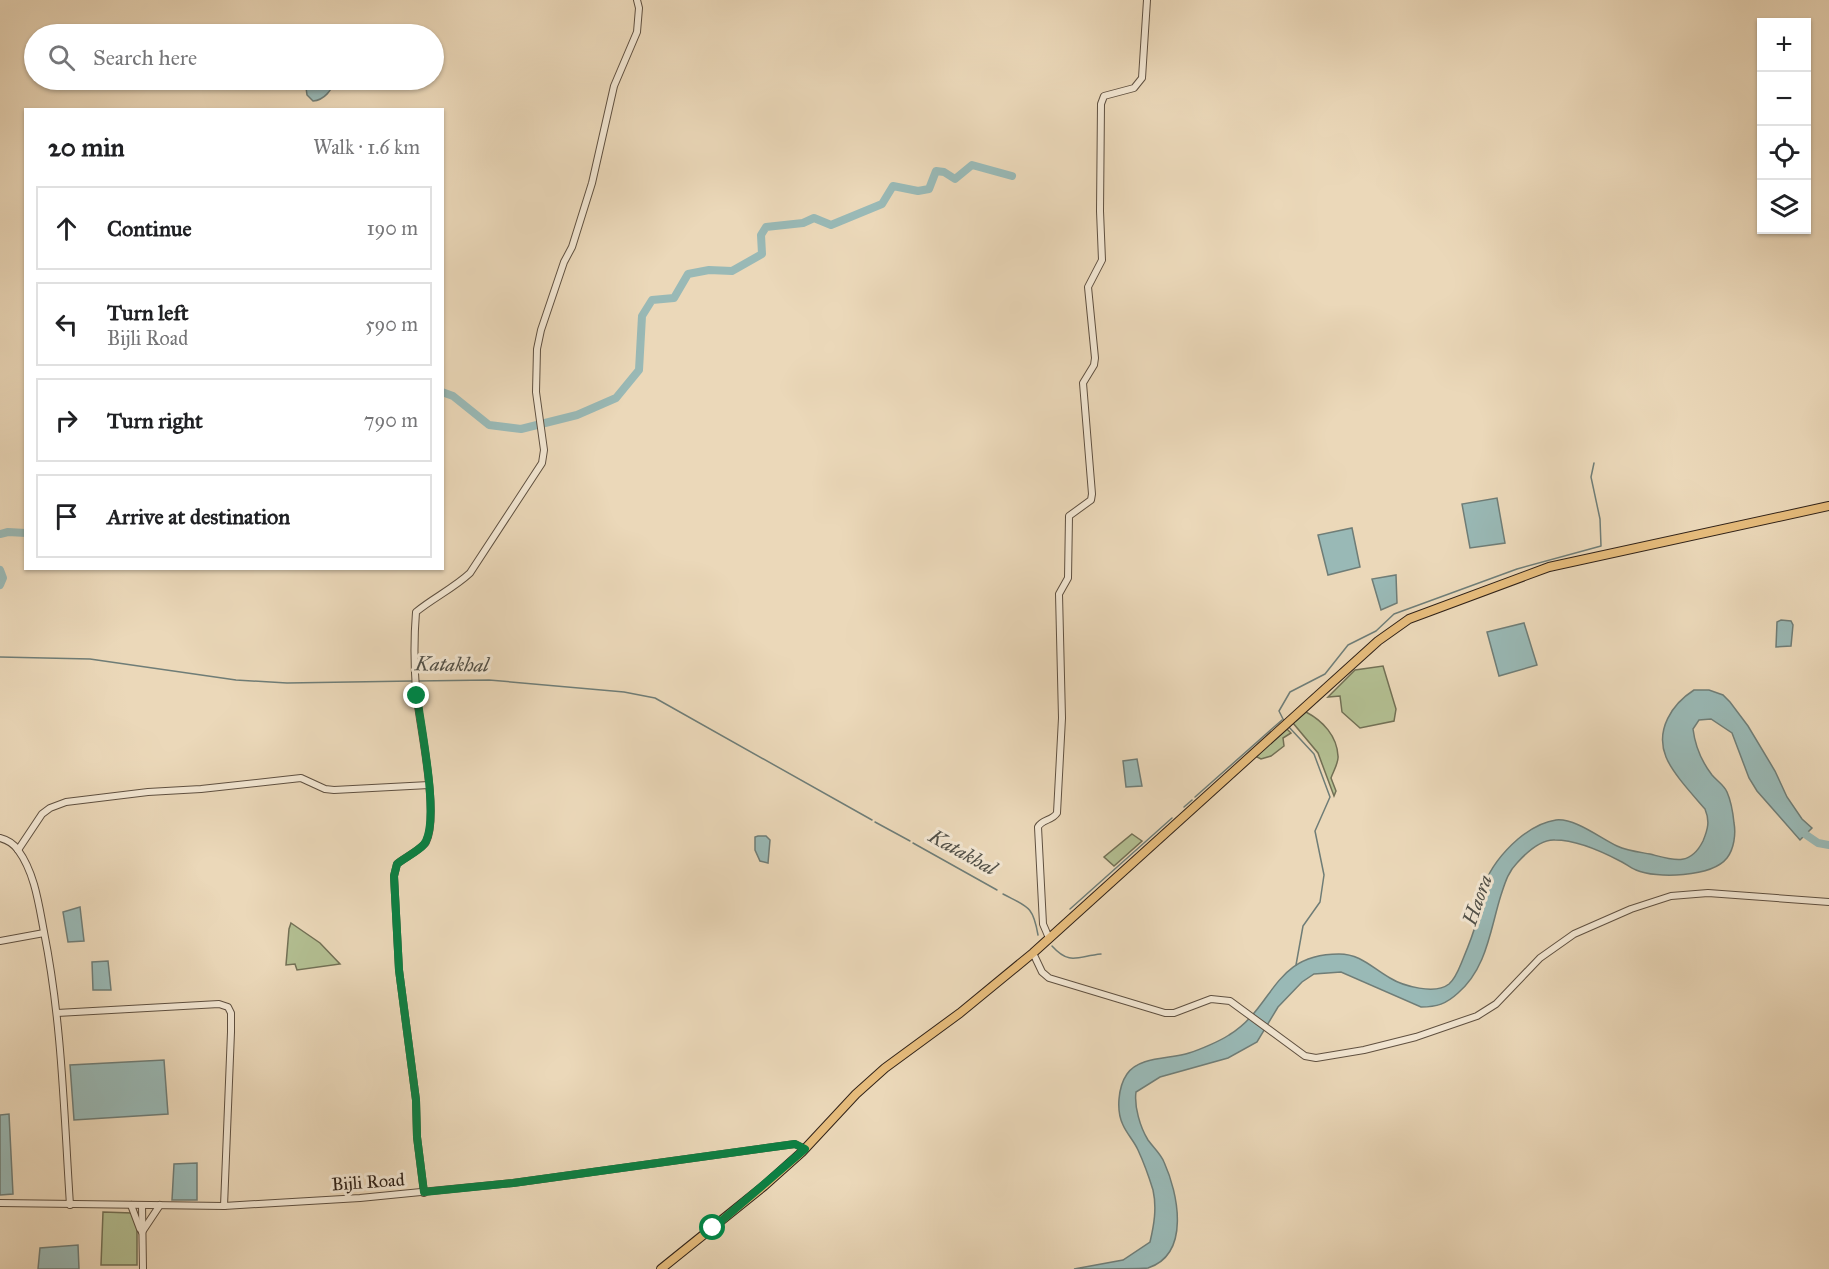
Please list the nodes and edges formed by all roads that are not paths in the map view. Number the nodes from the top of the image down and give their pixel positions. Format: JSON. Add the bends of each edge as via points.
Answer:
{"nodes":[{"id":1,"x":637,"y":0,"type":"edge"},
{"id":2,"x":1147,"y":0,"type":"edge"},
{"id":3,"x":1829,"y":506,"type":"edge"},
{"id":4,"x":429,"y":785,"type":"junction"},
{"id":5,"x":0,"y":837,"type":"edge"},
{"id":6,"x":18,"y":850,"type":"junction"},
{"id":7,"x":1829,"y":902,"type":"edge"},
{"id":8,"x":44,"y":933,"type":"junction"},
{"id":9,"x":1048,"y":938,"type":"junction"},
{"id":10,"x":0,"y":941,"type":"edge"},
{"id":11,"x":1033,"y":953,"type":"junction"},
{"id":12,"x":57,"y":1013,"type":"junction"},
{"id":13,"x":805,"y":1149,"type":"junction"},
{"id":14,"x":424,"y":1192,"type":"junction"},
{"id":15,"x":0,"y":1203,"type":"edge"},
{"id":16,"x":70,"y":1205,"type":"junction"},
{"id":17,"x":130,"y":1205,"type":"junction"},
{"id":18,"x":142,"y":1205,"type":"junction"},
{"id":19,"x":160,"y":1205,"type":"junction"},
{"id":20,"x":224,"y":1206,"type":"junction"},
{"id":21,"x":142,"y":1232,"type":"junction"},
{"id":22,"x":142,"y":1269,"type":"edge"},
{"id":23,"x":661,"y":1269,"type":"edge"}],
"edges":[{"from":1,"to":4,"type":"street","via":[[637,32],[614,86],[592,183],[541,330],[535,362],[542,463],[470,573],[416,612],[416,692]]},
{"from":2,"to":9,"type":"street","via":[[1142,78],[1134,88],[1102,100],[1102,260],[1088,287],[1095,358],[1083,383],[1092,494],[1091,500],[1073,512],[1068,521],[1068,578],[1059,594],[1062,718],[1057,813],[1038,827],[1043,924]]},
{"from":3,"to":9,"type":"main road","via":[[1563,564],[1409,619],[1302,708]]},
{"from":4,"to":6,"type":"street","via":[[334,790],[301,778],[75,801],[42,814]]},
{"from":4,"to":14,"type":"street","via":[[427,841],[397,864],[394,876],[399,970]]},
{"from":5,"to":6,"type":"street"},
{"from":6,"to":8,"type":"street","via":[[29,873]]},
{"from":7,"to":11,"type":"street","via":[[1708,893],[1671,896],[1574,934],[1540,958],[1496,1004],[1477,1016],[1364,1050],[1316,1058],[1305,1056],[1230,1001],[1204,1001],[1165,1013],[1049,978]]},
{"from":8,"to":10,"type":"street"},
{"from":8,"to":12,"type":"street"},
{"from":9,"to":11,"type":"main road"},
{"from":11,"to":13,"type":"main road","via":[[885,1068]]},
{"from":12,"to":16,"type":"street"},
{"from":12,"to":20,"type":"street","via":[[219,1004],[228,1007],[231,1032]]},
{"from":13,"to":14,"type":"street","name":"Bijli Road","via":[[795,1144]]},
{"from":13,"to":23,"type":"main road"},
{"from":14,"to":20,"type":"street","name":"Bijli Road"},
{"from":15,"to":16,"type":"street","name":"Bijli Road"},
{"from":16,"to":17,"type":"street","name":"Bijli Road"},
{"from":17,"to":18,"type":"street","name":"Bijli Road"},
{"from":17,"to":21,"type":"street"},
{"from":18,"to":19,"type":"street","name":"Bijli Road"},
{"from":18,"to":21,"type":"street"},
{"from":19,"to":20,"type":"street","name":"Bijli Road"},
{"from":19,"to":21,"type":"street"},
{"from":21,"to":22,"type":"street"}]}
